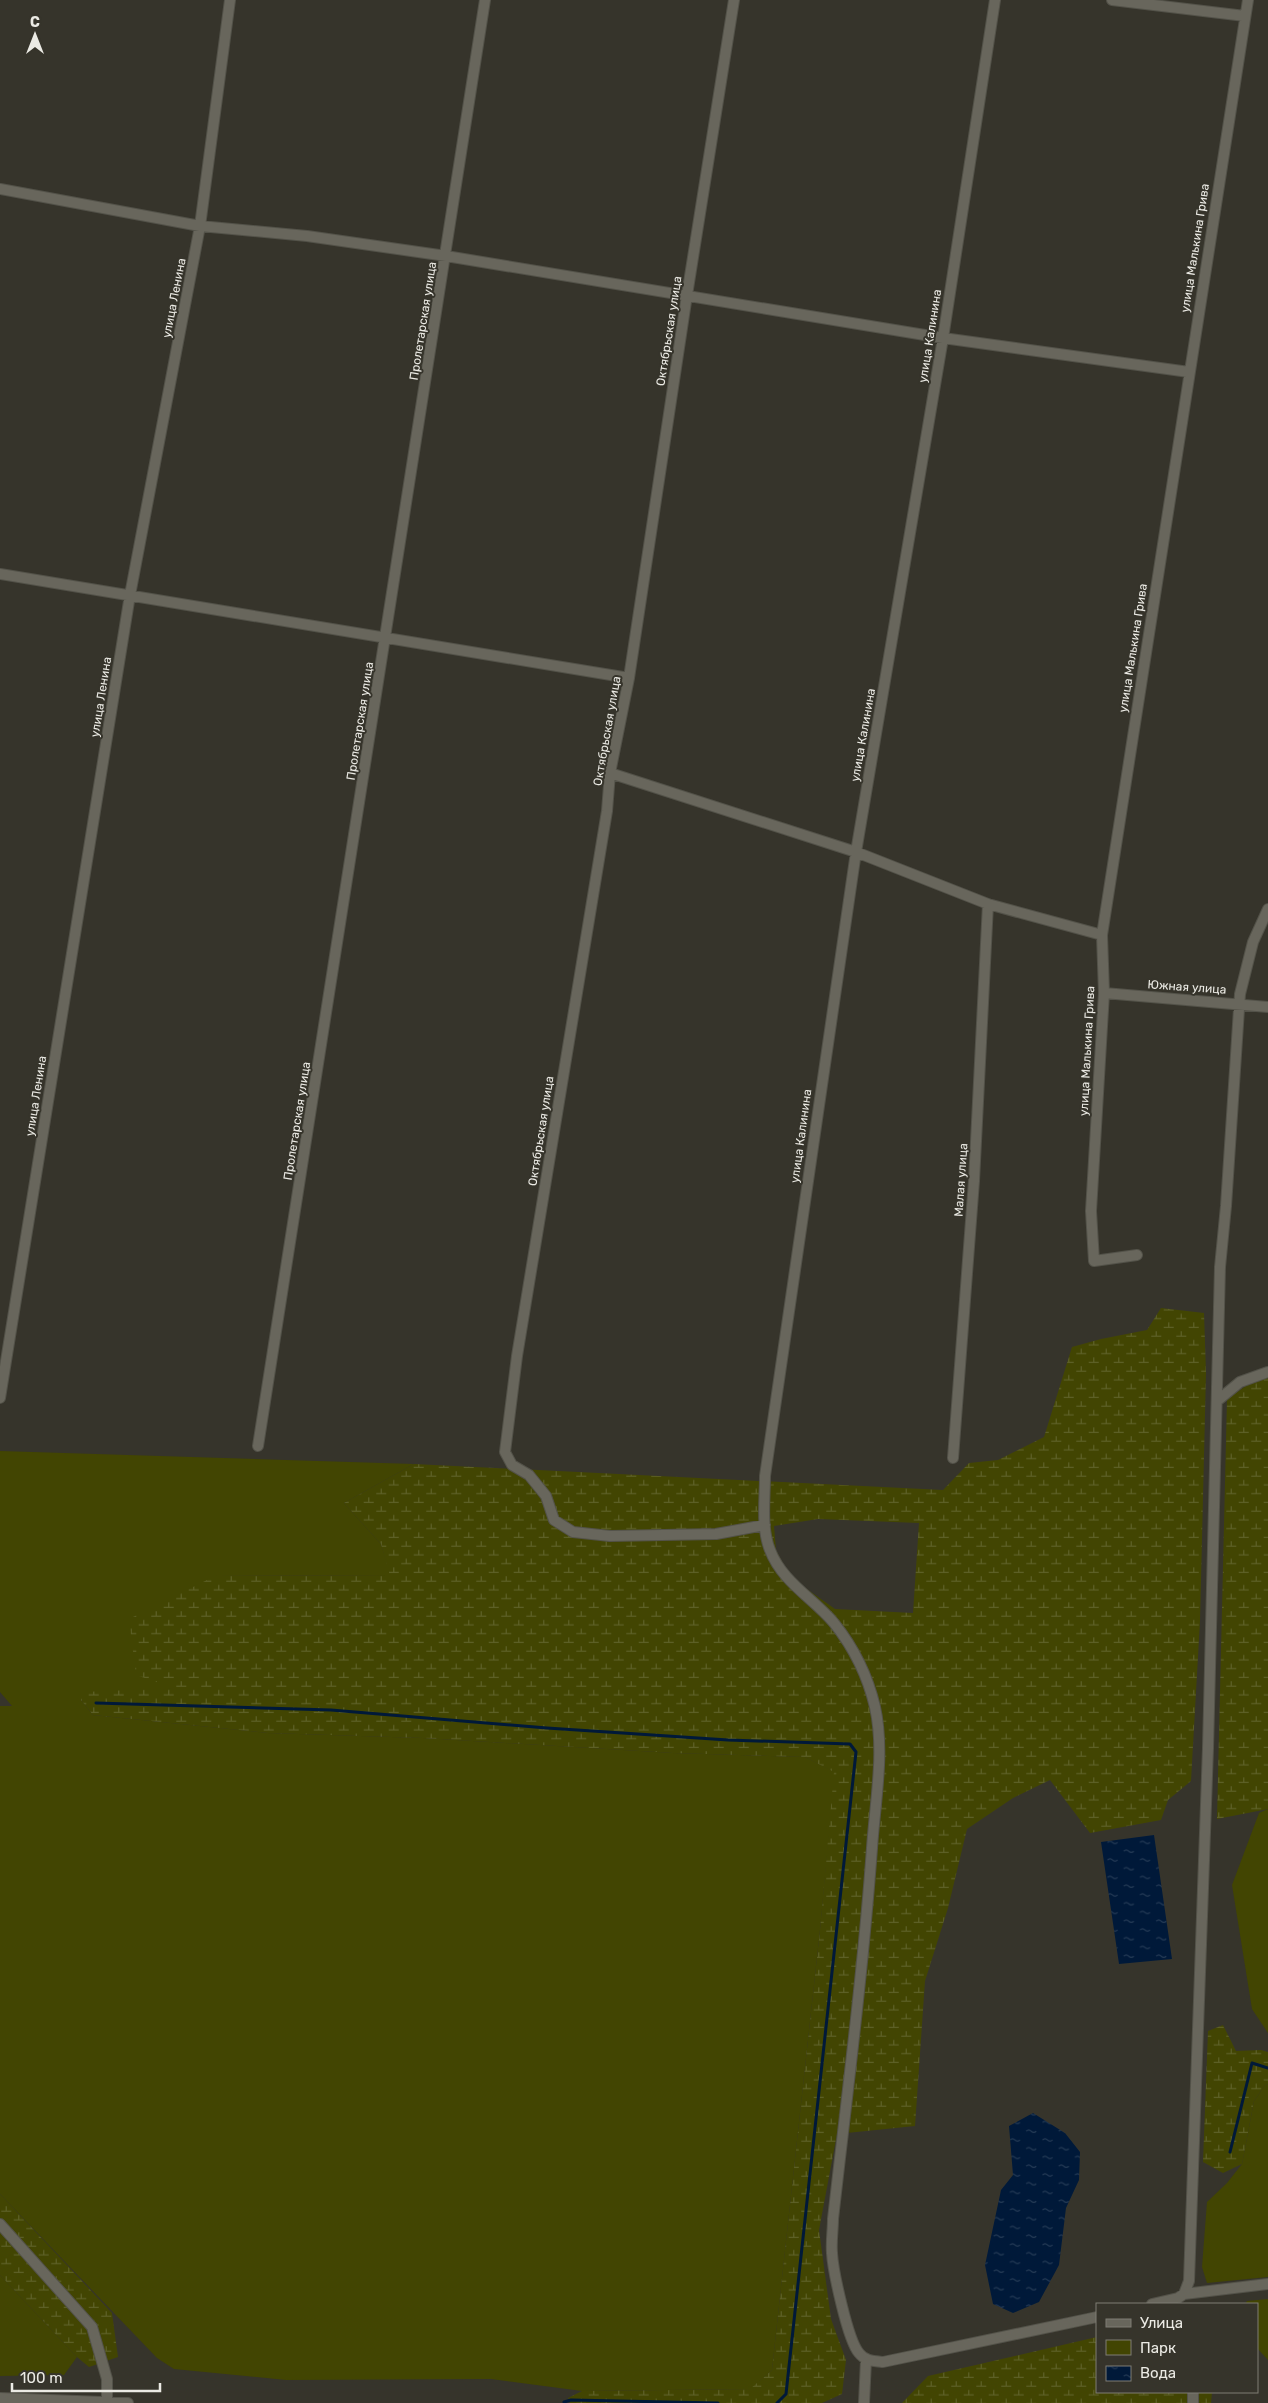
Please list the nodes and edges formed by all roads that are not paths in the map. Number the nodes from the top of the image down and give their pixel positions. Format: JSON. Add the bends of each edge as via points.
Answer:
{"nodes":[{"id":1,"x":230,"y":0,"type":"edge"},
{"id":2,"x":484,"y":0,"type":"edge"},
{"id":3,"x":734,"y":0,"type":"edge"},
{"id":4,"x":995,"y":0,"type":"edge"},
{"id":5,"x":1112,"y":0,"type":"edge"},
{"id":6,"x":1248,"y":0,"type":"edge"},
{"id":7,"x":1245,"y":16,"type":"junction"},
{"id":8,"x":0,"y":189,"type":"edge"},
{"id":9,"x":200,"y":226,"type":"junction"},
{"id":10,"x":446,"y":256,"type":"junction"},
{"id":11,"x":686,"y":295,"type":"junction"},
{"id":12,"x":943,"y":338,"type":"junction"},
{"id":13,"x":1189,"y":372,"type":"junction"},
{"id":14,"x":0,"y":574,"type":"edge"},
{"id":15,"x":130,"y":595,"type":"junction"},
{"id":16,"x":386,"y":638,"type":"junction"},
{"id":17,"x":629,"y":678,"type":"junction"},
{"id":18,"x":610,"y":773,"type":"junction"},
{"id":19,"x":856,"y":852,"type":"junction"},
{"id":20,"x":988,"y":904,"type":"junction"},
{"id":21,"x":1268,"y":909,"type":"edge"},
{"id":22,"x":1102,"y":935,"type":"junction"},
{"id":23,"x":1104,"y":993,"type":"junction"},
{"id":24,"x":1239,"y":1004,"type":"junction"},
{"id":25,"x":1268,"y":1007,"type":"edge"},
{"id":26,"x":1138,"y":1254,"type":"dead end"},
{"id":27,"x":1268,"y":1372,"type":"edge"},
{"id":28,"x":0,"y":1398,"type":"edge"},
{"id":29,"x":1217,"y":1401,"type":"junction"},
{"id":30,"x":258,"y":1446,"type":"dead end"},
{"id":31,"x":953,"y":1458,"type":"dead end"},
{"id":32,"x":765,"y":1525,"type":"junction"},
{"id":33,"x":0,"y":2224,"type":"edge"},
{"id":34,"x":1268,"y":2284,"type":"edge"},
{"id":35,"x":1184,"y":2294,"type":"junction"},
{"id":36,"x":1156,"y":2303,"type":"edge"},
{"id":37,"x":1189,"y":2303,"type":"edge"},
{"id":38,"x":1096,"y":2316,"type":"edge"},
{"id":39,"x":866,"y":2360,"type":"junction"},
{"id":40,"x":0,"y":2398,"type":"edge"},
{"id":41,"x":108,"y":2402,"type":"edge"},
{"id":42,"x":128,"y":2403,"type":"edge"},
{"id":43,"x":864,"y":2403,"type":"edge"}],
"edges":[{"from":1,"to":9,"type":"street","name":"улица Ленина"},
{"from":2,"to":10,"type":"street","name":"Пролетарская улица"},
{"from":3,"to":11,"type":"street","name":"Октябрьская улица"},
{"from":4,"to":12,"type":"street","name":"улица Калинина"},
{"from":5,"to":7,"type":"street"},
{"from":6,"to":7,"type":"street","name":"улица Малькина Грива"},
{"from":7,"to":13,"type":"street","name":"улица Малькина Грива"},
{"from":8,"to":9,"type":"street"},
{"from":9,"to":10,"type":"street","via":[[306,236]]},
{"from":9,"to":15,"type":"street","name":"улица Ленина"},
{"from":10,"to":11,"type":"street"},
{"from":10,"to":16,"type":"street","name":"Пролетарская улица"},
{"from":11,"to":12,"type":"street"},
{"from":11,"to":17,"type":"street","name":"Октябрьская улица"},
{"from":12,"to":13,"type":"street"},
{"from":12,"to":19,"type":"street","name":"улица Калинина"},
{"from":13,"to":22,"type":"street","name":"улица Малькина Грива"},
{"from":14,"to":15,"type":"street"},
{"from":15,"to":16,"type":"street"},
{"from":15,"to":28,"type":"street","name":"улица Ленина"},
{"from":16,"to":17,"type":"street"},
{"from":16,"to":30,"type":"street","name":"Пролетарская улица"},
{"from":17,"to":18,"type":"street","name":"Октябрьская улица"},
{"from":18,"to":19,"type":"street"},
{"from":18,"to":32,"type":"street","name":"Октябрьская улица","via":[[607,811],[505,1452],[512,1465],[529,1475],[546,1496],[554,1520],[573,1532],[610,1536],[716,1534]]},
{"from":19,"to":20,"type":"street"},
{"from":19,"to":32,"type":"street","name":"улица Калинина","via":[[765,1476]]},
{"from":20,"to":22,"type":"street"},
{"from":20,"to":31,"type":"street","name":"Малая улица","via":[[974,1181]]},
{"from":21,"to":24,"type":"street","via":[[1253,942]]},
{"from":22,"to":23,"type":"street","name":"улица Малькина Грива"},
{"from":23,"to":24,"type":"street","name":"Южная улица"},
{"from":23,"to":26,"type":"street","name":"улица Малькина Грива","via":[[1091,1211],[1094,1261]]},
{"from":24,"to":25,"type":"street","name":"Южная улица"},
{"from":24,"to":29,"type":"street","via":[[1220,1267]]},
{"from":27,"to":29,"type":"street","via":[[1240,1382]]},
{"from":29,"to":35,"type":"street","via":[[1189,2281]]},
{"from":32,"to":39,"type":"street","name":"улица Калинина","via":[[770,1550],[784,1576],[834,1623],[855,1655],[868,1679],[879,1726],[870,1883],[832,2253],[847,2322],[857,2352]]},
{"from":33,"to":41,"type":"street","via":[[92,2327],[107,2378]]},
{"from":34,"to":35,"type":"street"},
{"from":35,"to":36,"type":"street"},
{"from":35,"to":37,"type":"street"},
{"from":38,"to":39,"type":"street","via":[[907,2358],[883,2362]]},
{"from":39,"to":43,"type":"street"},
{"from":40,"to":41,"type":"street"},
{"from":41,"to":42,"type":"street"}]}
